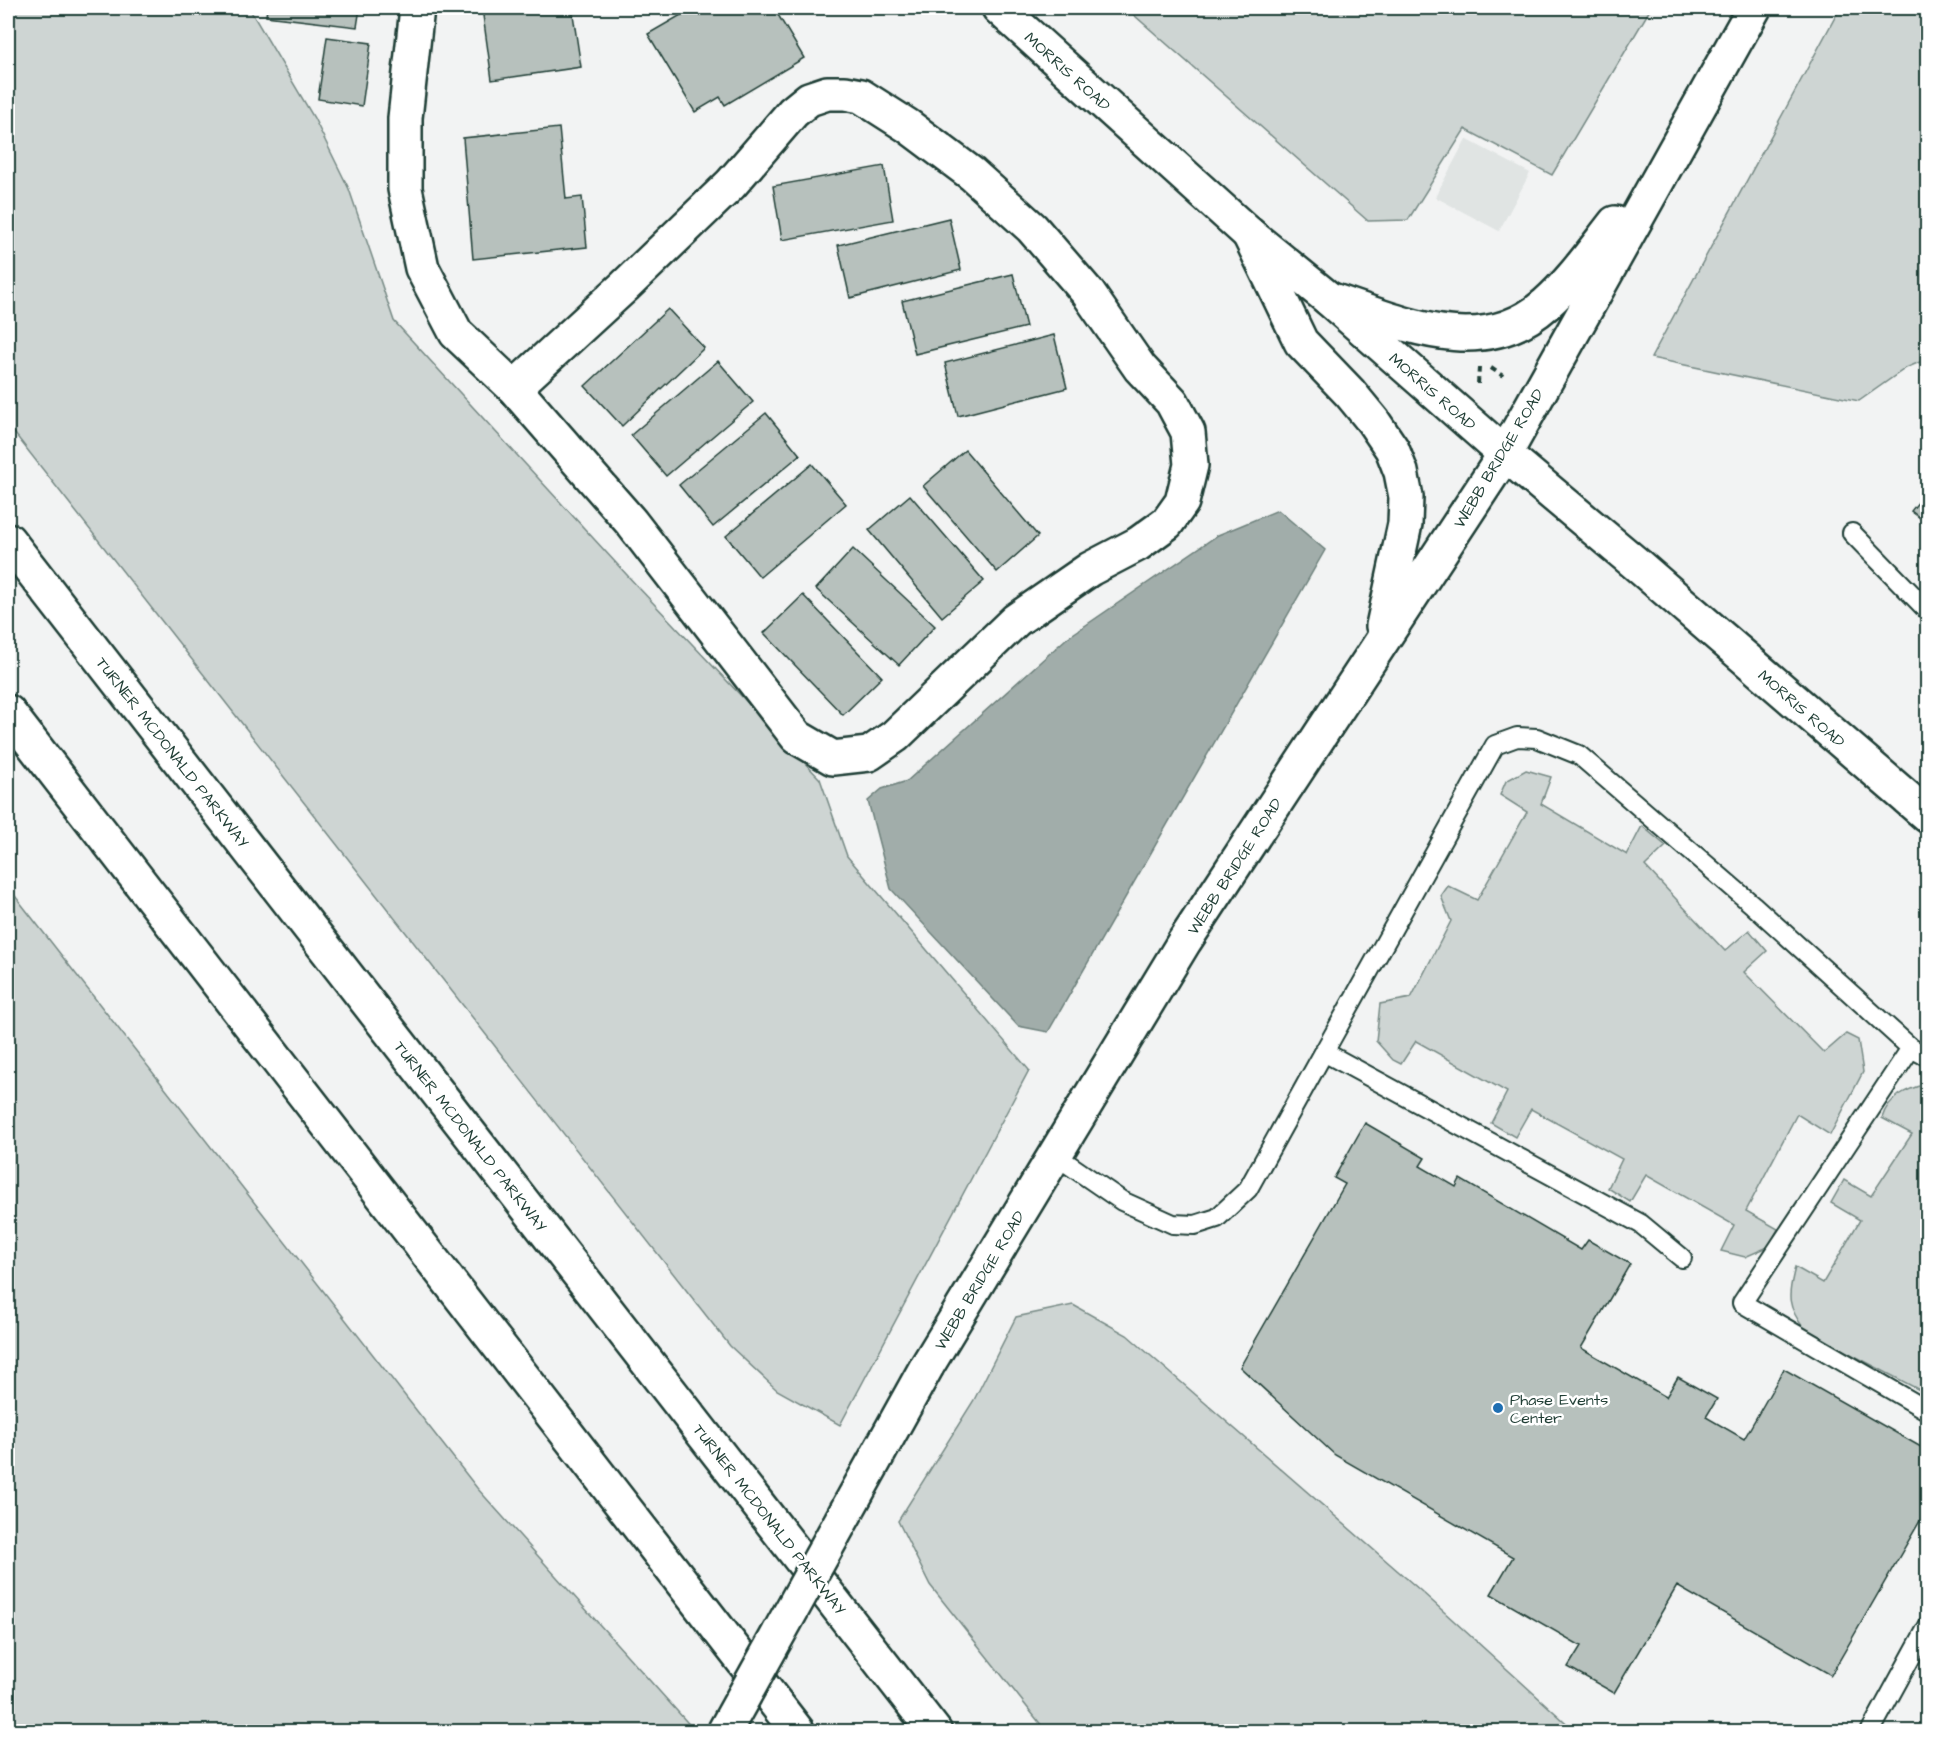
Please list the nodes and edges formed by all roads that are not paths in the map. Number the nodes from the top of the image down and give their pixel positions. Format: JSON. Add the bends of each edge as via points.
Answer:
{"nodes":[{"id":1,"x":417,"y":8,"type":"edge"},
{"id":2,"x":999,"y":8,"type":"edge"},
{"id":3,"x":1754,"y":8,"type":"edge"},
{"id":4,"x":1673,"y":152,"type":"junction"},
{"id":5,"x":1249,"y":234,"type":"junction"},
{"id":6,"x":1329,"y":299,"type":"junction"},
{"id":7,"x":514,"y":388,"type":"junction"},
{"id":8,"x":1504,"y":454,"type":"junction"},
{"id":9,"x":1852,"y":533,"type":"dead end"},
{"id":10,"x":8,"y":540,"type":"edge"},
{"id":11,"x":1928,"y":611,"type":"edge"},
{"id":12,"x":1378,"y":646,"type":"junction"},
{"id":13,"x":8,"y":712,"type":"edge"},
{"id":14,"x":1928,"y":816,"type":"edge"},
{"id":15,"x":1911,"y":1048,"type":"junction"},
{"id":16,"x":1324,"y":1052,"type":"junction"},
{"id":17,"x":1928,"y":1057,"type":"edge"},
{"id":18,"x":1055,"y":1155,"type":"junction"},
{"id":19,"x":1682,"y":1258,"type":"dead end"},
{"id":20,"x":1928,"y":1411,"type":"edge"},
{"id":21,"x":1928,"y":1626,"type":"edge"},
{"id":22,"x":724,"y":1731,"type":"edge"},
{"id":23,"x":798,"y":1731,"type":"edge"},
{"id":24,"x":935,"y":1731,"type":"edge"},
{"id":25,"x":1870,"y":1731,"type":"edge"}],
"edges":[{"from":1,"to":7,"type":"main road","via":[[405,118],[405,189],[422,268],[456,333]]},
{"from":2,"to":5,"type":"main road","name":"MORRIS ROAD"},
{"from":3,"to":4,"type":"main road","name":"WEBB BRIDGE ROAD"},
{"from":4,"to":6,"type":"main road","via":[[1568,282],[1522,322],[1497,332],[1447,334]]},
{"from":4,"to":8,"type":"main road","name":"WEBB BRIDGE ROAD"},
{"from":5,"to":6,"type":"main road","name":"MORRIS ROAD"},
{"from":5,"to":12,"type":"main road","via":[[1300,342],[1373,421],[1392,449],[1401,472],[1406,497],[1405,524]]},
{"from":6,"to":8,"type":"main road","name":"MORRIS ROAD"},
{"from":7,"to":7,"type":"main road","via":[[631,522],[797,737],[833,758],[869,754],[887,742],[1016,620],[1167,523],[1182,502],[1191,465],[1188,432],[1172,402],[1140,368],[1088,293],[1032,228],[972,174],[908,126],[861,96],[845,93],[826,93],[793,112],[731,184]]},
{"from":8,"to":12,"type":"main road","name":"WEBB BRIDGE ROAD"},
{"from":8,"to":14,"type":"main road","name":"MORRIS ROAD"},
{"from":9,"to":11,"type":"lane"},
{"from":10,"to":24,"type":"main road","name":"TURNER MCDONALD PARKWAY"},
{"from":12,"to":18,"type":"main road","name":"WEBB BRIDGE ROAD","via":[[1184,942]]},
{"from":13,"to":23,"type":"main road"},
{"from":15,"to":16,"type":"lane","via":[[1579,755],[1537,738],[1517,737],[1495,745]]},
{"from":15,"to":17,"type":"lane"},
{"from":15,"to":20,"type":"lane","via":[[1742,1303]]},
{"from":16,"to":18,"type":"lane","via":[[1248,1189],[1217,1218],[1195,1225],[1173,1224],[1122,1201]]},
{"from":16,"to":19,"type":"lane","via":[[1641,1224]]},
{"from":18,"to":22,"type":"main road","name":"WEBB BRIDGE ROAD","bridge":true,"via":[[927,1366]]},
{"from":21,"to":25,"type":"lane"}]}
